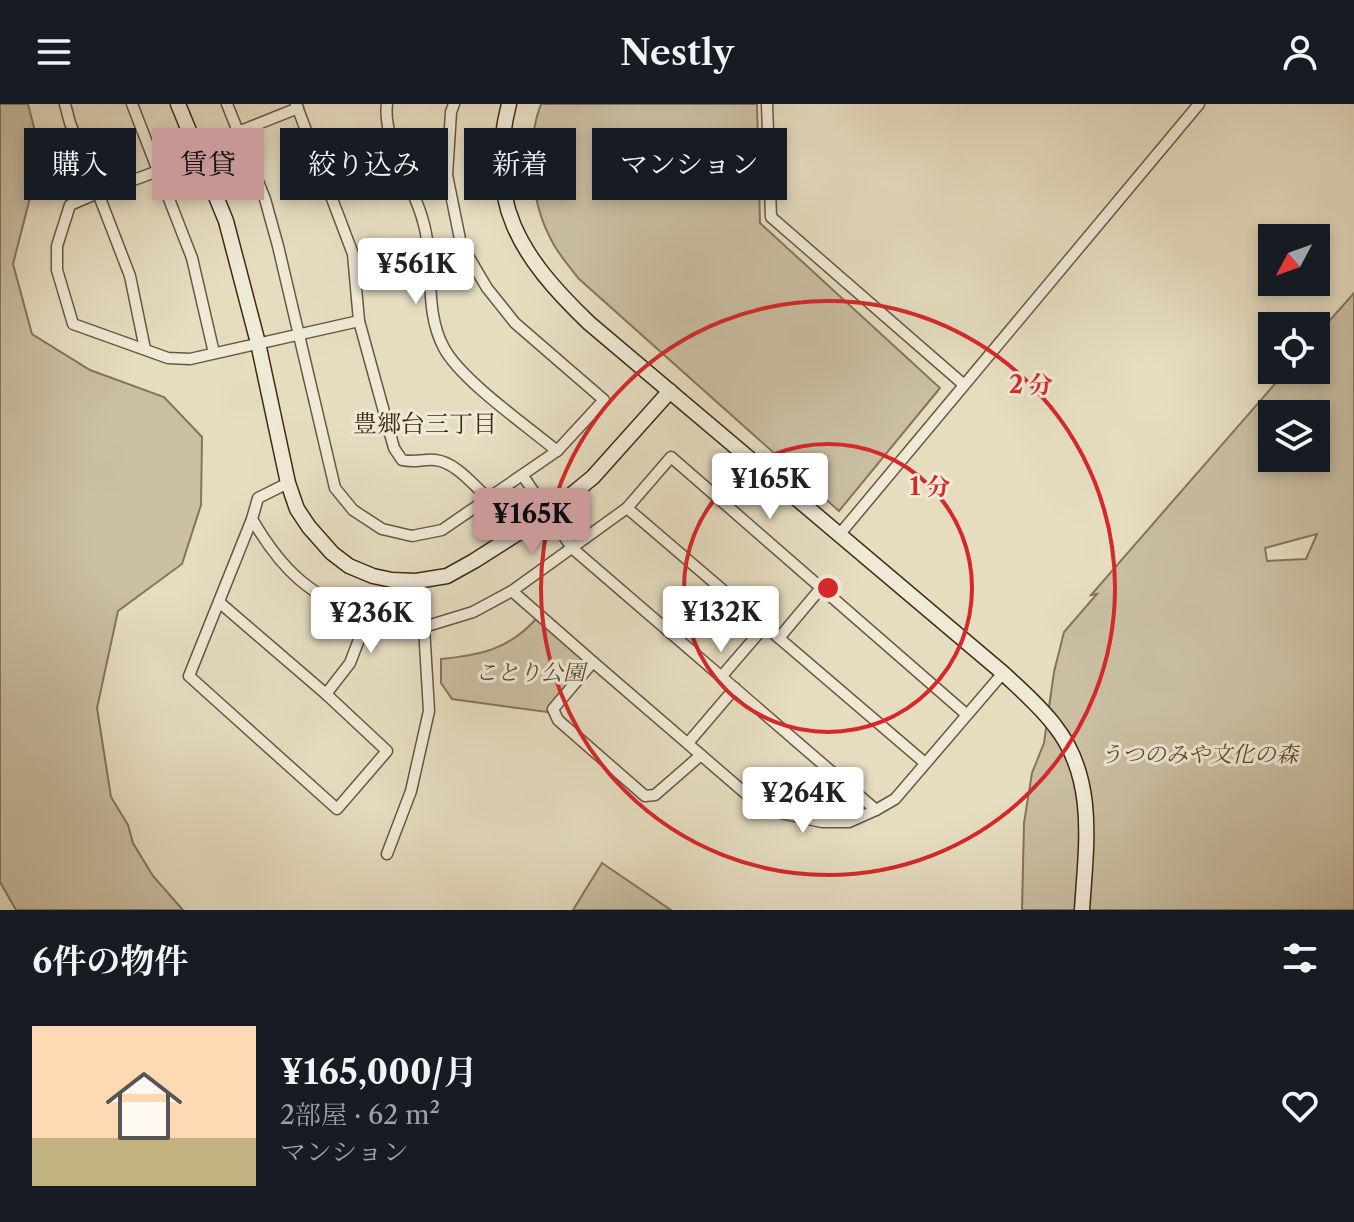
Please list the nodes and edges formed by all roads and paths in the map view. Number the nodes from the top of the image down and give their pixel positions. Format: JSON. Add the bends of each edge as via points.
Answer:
{"nodes":[{"id":1,"x":65,"y":104,"type":"edge"},
{"id":2,"x":132,"y":104,"type":"edge"},
{"id":3,"x":178,"y":104,"type":"edge"},
{"id":4,"x":227,"y":104,"type":"edge"},
{"id":5,"x":387,"y":104,"type":"edge"},
{"id":6,"x":454,"y":104,"type":"edge"},
{"id":7,"x":509,"y":104,"type":"edge"},
{"id":8,"x":767,"y":104,"type":"edge"},
{"id":9,"x":1199,"y":104,"type":"edge"},
{"id":10,"x":297,"y":106,"type":"edge"},
{"id":11,"x":72,"y":128,"type":"edge"},
{"id":12,"x":236,"y":128,"type":"edge"},
{"id":13,"x":247,"y":128,"type":"edge"},
{"id":14,"x":152,"y":156,"type":"edge"},
{"id":15,"x":264,"y":197,"type":"edge"},
{"id":16,"x":82,"y":200,"type":"edge"},
{"id":17,"x":101,"y":200,"type":"edge"},
{"id":18,"x":169,"y":200,"type":"edge"},
{"id":19,"x":461,"y":244,"type":"junction"},
{"id":20,"x":430,"y":254,"type":"junction"},
{"id":21,"x":359,"y":321,"type":"junction"},
{"id":22,"x":300,"y":333,"type":"junction"},
{"id":23,"x":258,"y":343,"type":"junction"},
{"id":24,"x":145,"y":349,"type":"junction"},
{"id":25,"x":214,"y":353,"type":"junction"},
{"id":26,"x":963,"y":384,"type":"junction"},
{"id":27,"x":670,"y":391,"type":"junction"},
{"id":28,"x":557,"y":451,"type":"junction"},
{"id":29,"x":523,"y":476,"type":"junction"},
{"id":30,"x":288,"y":483,"type":"junction"},
{"id":31,"x":489,"y":499,"type":"junction"},
{"id":32,"x":627,"y":508,"type":"junction"},
{"id":33,"x":548,"y":514,"type":"junction"},
{"id":34,"x":252,"y":519,"type":"junction"},
{"id":35,"x":839,"y":535,"type":"junction"},
{"id":36,"x":572,"y":548,"type":"junction"},
{"id":37,"x":821,"y":588,"type":"junction"},
{"id":38,"x":512,"y":591,"type":"junction"},
{"id":39,"x":219,"y":602,"type":"junction"},
{"id":40,"x":366,"y":621,"type":"junction"},
{"id":41,"x":765,"y":626,"type":"junction"},
{"id":42,"x":424,"y":627,"type":"junction"},
{"id":43,"x":779,"y":638,"type":"junction"},
{"id":44,"x":593,"y":662,"type":"junction"},
{"id":45,"x":1003,"y":673,"type":"junction"},
{"id":46,"x":721,"y":677,"type":"junction"},
{"id":47,"x":735,"y":688,"type":"junction"},
{"id":48,"x":326,"y":694,"type":"junction"},
{"id":49,"x":966,"y":714,"type":"junction"},
{"id":50,"x":688,"y":743,"type":"junction"},
{"id":51,"x":701,"y":755,"type":"junction"},
{"id":52,"x":925,"y":763,"type":"junction"},
{"id":53,"x":876,"y":810,"type":"junction"},
{"id":54,"x":387,"y":854,"type":"dead end"},
{"id":55,"x":1082,"y":910,"type":"edge"}],
"edges":[{"from":1,"to":11,"type":"street"},
{"from":2,"to":14,"type":"street"},
{"from":3,"to":23,"type":"street","via":[[226,221]]},
{"from":4,"to":12,"type":"street"},
{"from":5,"to":20,"type":"street","via":[[393,142],[423,220]]},
{"from":6,"to":19,"type":"street","via":[[447,175]]},
{"from":7,"to":27,"type":"street","via":[[499,159],[508,215],[518,236],[569,304]]},
{"from":8,"to":26,"type":"street","via":[[771,217]]},
{"from":9,"to":26,"type":"street"},
{"from":10,"to":13,"type":"street"},
{"from":10,"to":21,"type":"street","via":[[353,254]]},
{"from":15,"to":22,"type":"street"},
{"from":16,"to":24,"type":"street","via":[[70,205],[57,246],[57,270],[73,324]]},
{"from":17,"to":24,"type":"street","via":[[130,276]]},
{"from":18,"to":25,"type":"street","via":[[192,258]]},
{"from":19,"to":20,"type":"street"},
{"from":19,"to":28,"type":"street","via":[[515,323],[604,400]]},
{"from":20,"to":28,"type":"street","via":[[433,314],[443,347],[465,374]]},
{"from":21,"to":22,"type":"street"},
{"from":21,"to":31,"type":"street","via":[[394,448],[402,460],[450,464]]},
{"from":22,"to":23,"type":"street"},
{"from":22,"to":31,"type":"street","via":[[335,488],[353,510],[382,529],[412,536],[442,530]]},
{"from":23,"to":25,"type":"street"},
{"from":23,"to":30,"type":"street"},
{"from":24,"to":25,"type":"street","via":[[168,358]]},
{"from":26,"to":35,"type":"street"},
{"from":27,"to":33,"type":"street","via":[[593,477]]},
{"from":27,"to":35,"type":"street"},
{"from":28,"to":29,"type":"street"},
{"from":29,"to":31,"type":"street"},
{"from":29,"to":33,"type":"street"},
{"from":30,"to":33,"type":"street","via":[[303,518],[332,553],[349,566],[392,580],[447,576]]},
{"from":30,"to":34,"type":"street","via":[[258,498]]},
{"from":32,"to":36,"type":"street"},
{"from":32,"to":37,"type":"street","via":[[671,457]]},
{"from":32,"to":41,"type":"street"},
{"from":33,"to":36,"type":"street"},
{"from":34,"to":39,"type":"street"},
{"from":34,"to":40,"type":"street","via":[[272,553],[299,581]]},
{"from":35,"to":45,"type":"street"},
{"from":36,"to":38,"type":"street"},
{"from":36,"to":46,"type":"street"},
{"from":37,"to":43,"type":"street"},
{"from":37,"to":49,"type":"street"},
{"from":38,"to":42,"type":"street","via":[[473,612]]},
{"from":38,"to":44,"type":"street"},
{"from":39,"to":48,"type":"street"},
{"from":39,"to":48,"type":"street","via":[[189,676],[337,809],[387,751]]},
{"from":40,"to":42,"type":"street"},
{"from":40,"to":48,"type":"street","via":[[350,663]]},
{"from":41,"to":43,"type":"street"},
{"from":41,"to":46,"type":"street"},
{"from":42,"to":54,"type":"street","via":[[429,711],[411,791]]},
{"from":43,"to":52,"type":"street"},
{"from":44,"to":50,"type":"street"},
{"from":44,"to":51,"type":"street","via":[[553,709],[558,720],[645,796],[655,795]]},
{"from":45,"to":49,"type":"street"},
{"from":45,"to":55,"type":"street","via":[[1057,728],[1078,766],[1087,813]]},
{"from":46,"to":47,"type":"street"},
{"from":47,"to":50,"type":"street"},
{"from":47,"to":53,"type":"street"},
{"from":49,"to":52,"type":"street"},
{"from":50,"to":51,"type":"street"},
{"from":51,"to":53,"type":"street","via":[[772,811],[849,822]]},
{"from":52,"to":53,"type":"street","via":[[895,799]]}]}
